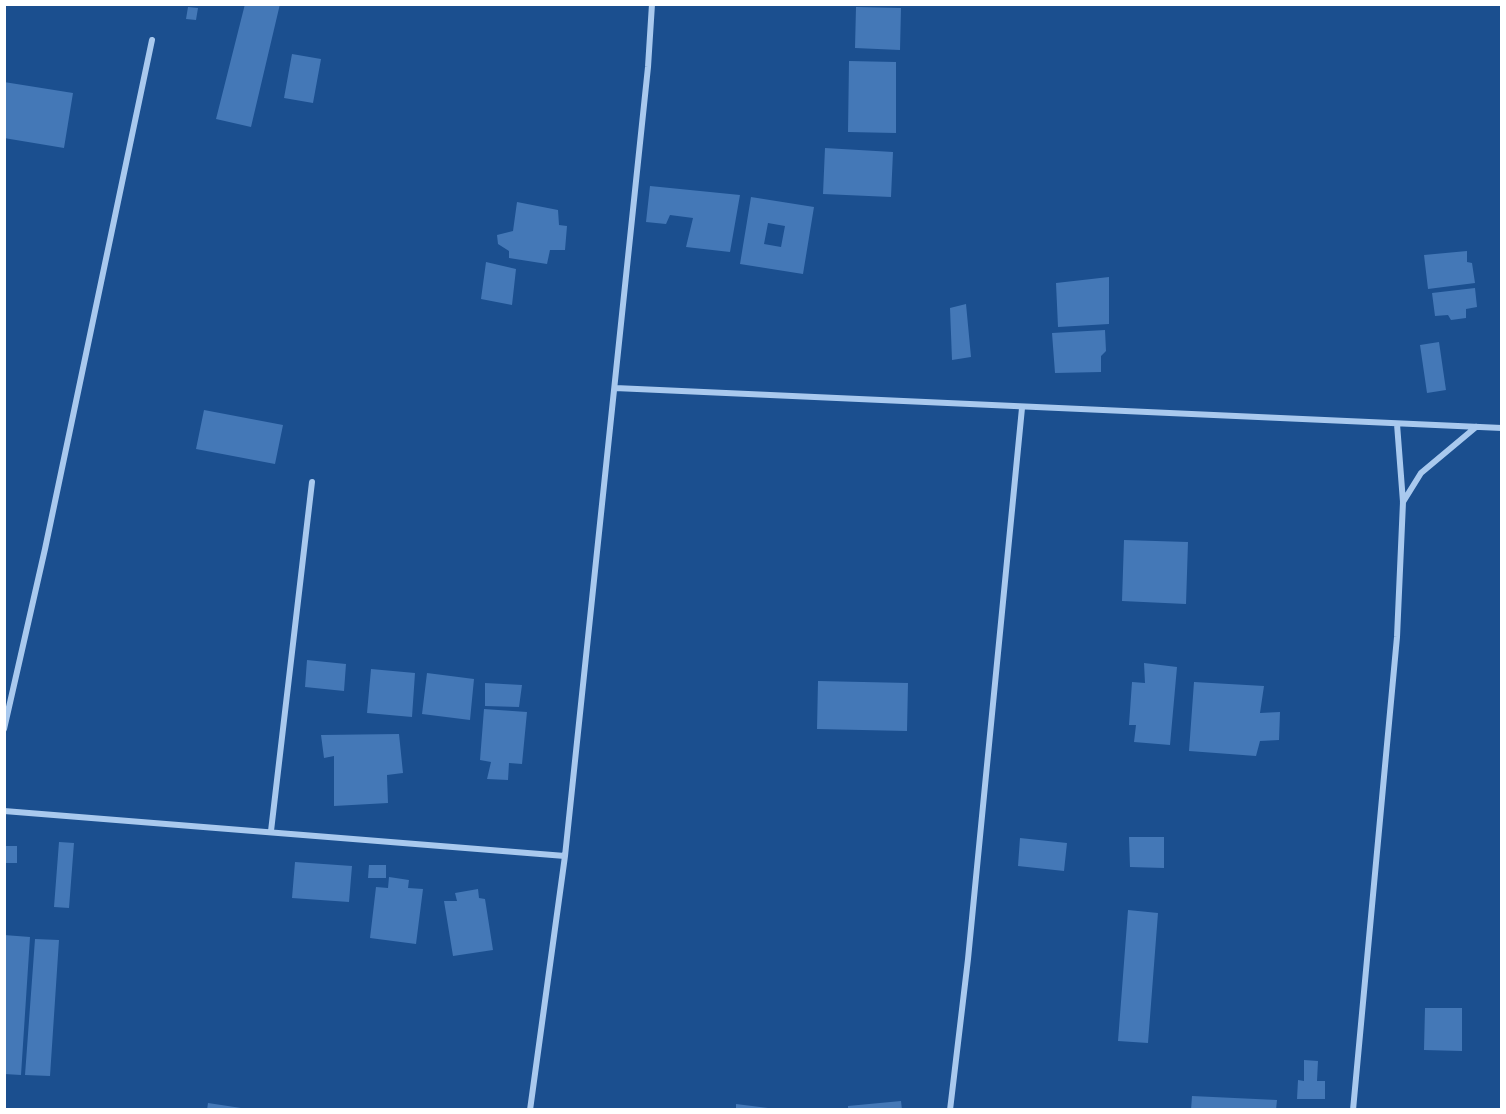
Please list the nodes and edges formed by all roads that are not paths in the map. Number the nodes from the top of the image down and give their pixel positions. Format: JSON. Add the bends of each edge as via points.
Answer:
{"nodes":[{"id":1,"x":652,"y":4,"type":"edge"},
{"id":2,"x":152,"y":40,"type":"dead end"},
{"id":3,"x":615,"y":388,"type":"junction"},
{"id":4,"x":1022,"y":408,"type":"junction"},
{"id":5,"x":1397,"y":424,"type":"junction"},
{"id":6,"x":1476,"y":427,"type":"junction"},
{"id":7,"x":1502,"y":428,"type":"edge"},
{"id":8,"x":312,"y":482,"type":"dead end"},
{"id":9,"x":1403,"y":502,"type":"junction"},
{"id":10,"x":4,"y":729,"type":"edge"},
{"id":11,"x":4,"y":811,"type":"edge"},
{"id":12,"x":271,"y":831,"type":"junction"},
{"id":13,"x":565,"y":856,"type":"junction"},
{"id":14,"x":530,"y":1110,"type":"edge"},
{"id":15,"x":950,"y":1110,"type":"edge"},
{"id":16,"x":1353,"y":1110,"type":"edge"}],
"edges":[{"from":1,"to":3,"type":"street"},
{"from":2,"to":10,"type":"street"},
{"from":3,"to":4,"type":"street"},
{"from":3,"to":13,"type":"street"},
{"from":4,"to":5,"type":"street"},
{"from":4,"to":15,"type":"street"},
{"from":5,"to":6,"type":"street"},
{"from":5,"to":9,"type":"street"},
{"from":6,"to":7,"type":"street"},
{"from":6,"to":9,"type":"street","via":[[1421,473]]},
{"from":8,"to":12,"type":"street"},
{"from":9,"to":16,"type":"street","via":[[1397,637]]},
{"from":11,"to":12,"type":"street"},
{"from":12,"to":13,"type":"street"},
{"from":13,"to":14,"type":"street"}]}
